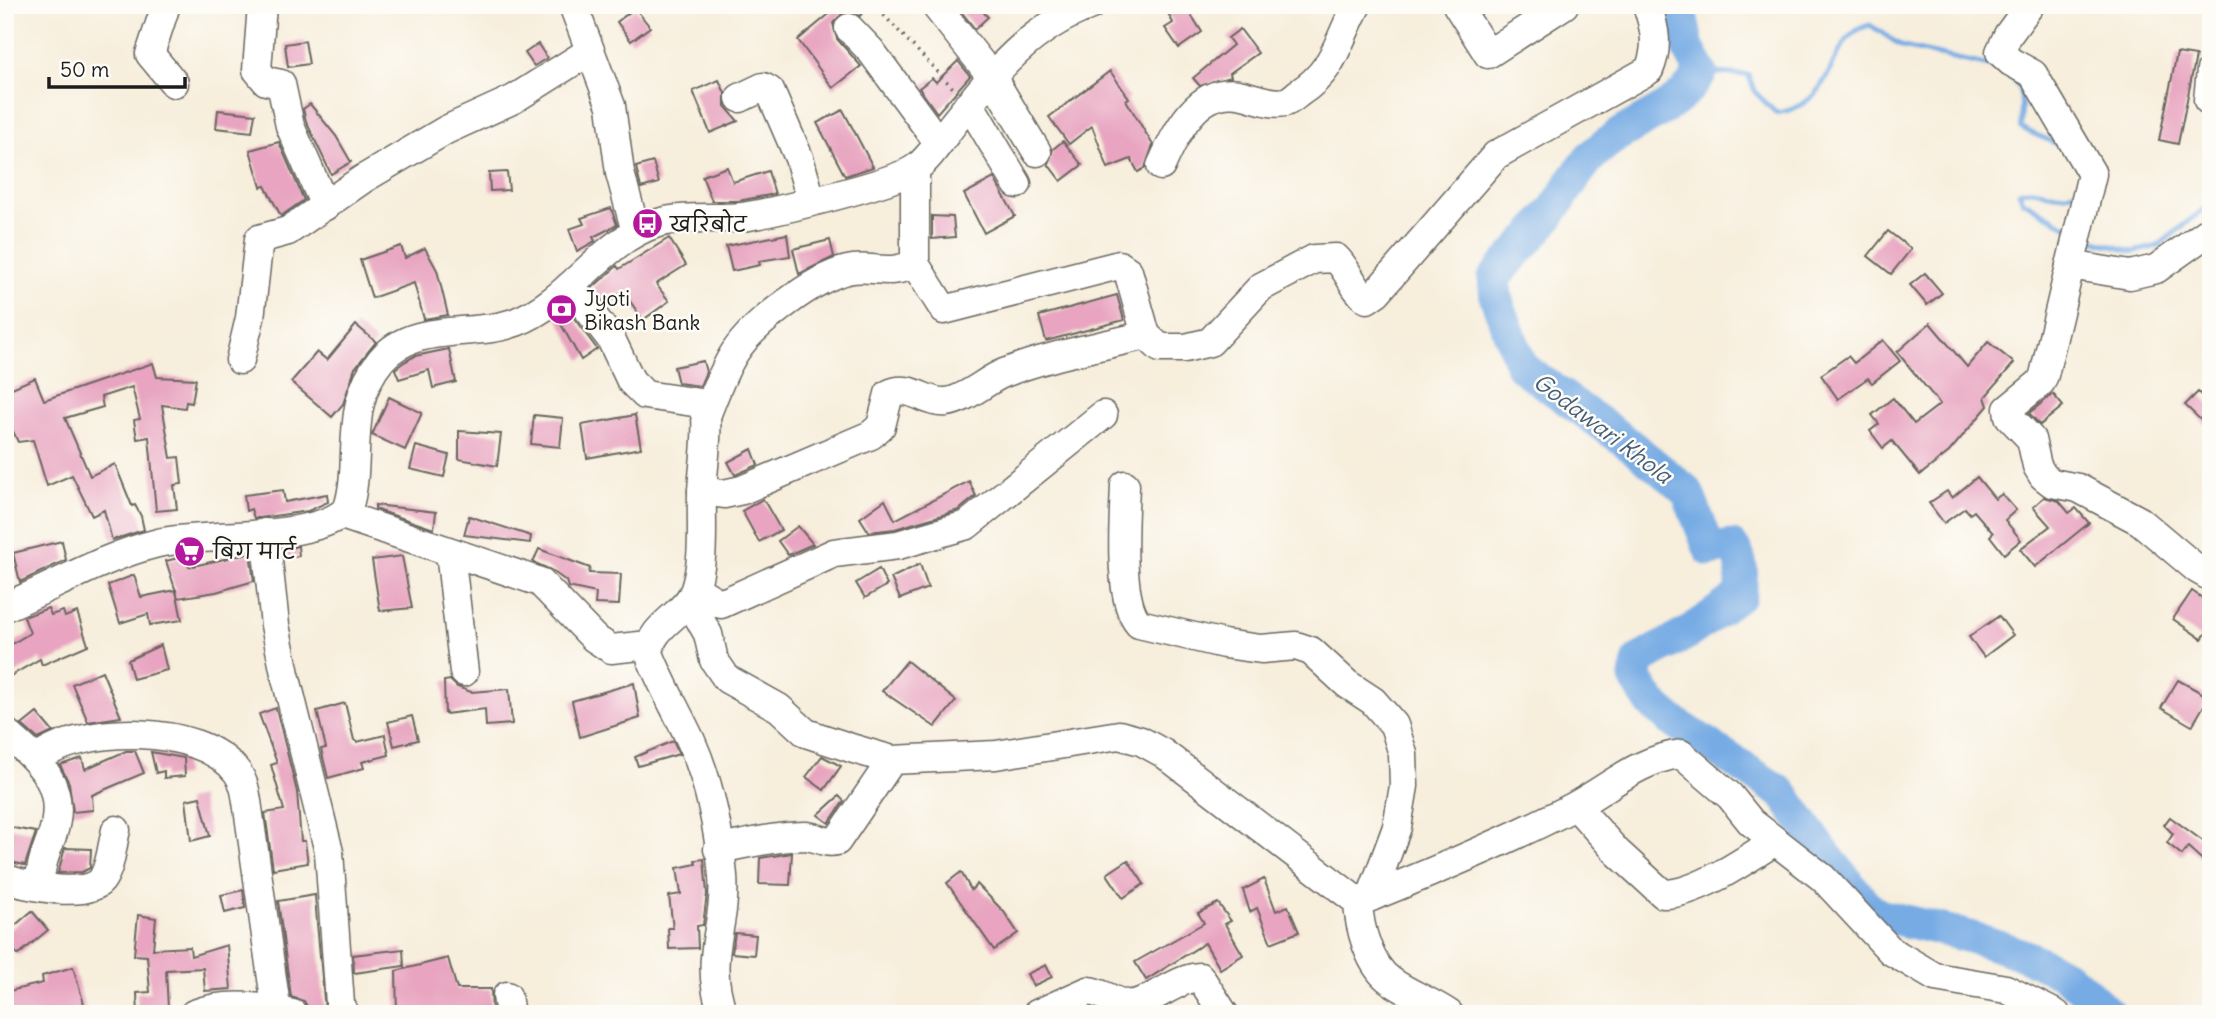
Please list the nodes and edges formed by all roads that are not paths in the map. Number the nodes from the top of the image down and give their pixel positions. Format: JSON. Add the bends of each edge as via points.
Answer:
{"nodes":[{"id":1,"x":166,"y":5,"type":"edge"},
{"id":2,"x":262,"y":5,"type":"edge"},
{"id":3,"x":573,"y":5,"type":"edge"},
{"id":4,"x":935,"y":5,"type":"edge"},
{"id":5,"x":1357,"y":5,"type":"edge"},
{"id":6,"x":1457,"y":5,"type":"edge"},
{"id":7,"x":1564,"y":5,"type":"edge"},
{"id":8,"x":1647,"y":5,"type":"edge"},
{"id":9,"x":2030,"y":5,"type":"edge"},
{"id":10,"x":1074,"y":8,"type":"edge"},
{"id":11,"x":849,"y":28,"type":"dead end"},
{"id":12,"x":590,"y":51,"type":"junction"},
{"id":13,"x":2211,"y":70,"type":"edge"},
{"id":14,"x":992,"y":77,"type":"junction"},
{"id":15,"x":174,"y":83,"type":"dead end"},
{"id":16,"x":740,"y":98,"type":"dead end"},
{"id":17,"x":2208,"y":100,"type":"dead end"},
{"id":18,"x":970,"y":103,"type":"junction"},
{"id":19,"x":939,"y":142,"type":"junction"},
{"id":20,"x":1037,"y":152,"type":"dead end"},
{"id":21,"x":1161,"y":166,"type":"dead end"},
{"id":22,"x":915,"y":169,"type":"junction"},
{"id":23,"x":1017,"y":184,"type":"dead end"},
{"id":24,"x":811,"y":200,"type":"junction"},
{"id":25,"x":325,"y":206,"type":"junction"},
{"id":26,"x":2211,"y":230,"type":"edge"},
{"id":27,"x":636,"y":232,"type":"junction"},
{"id":28,"x":2072,"y":258,"type":"junction"},
{"id":29,"x":915,"y":264,"type":"junction"},
{"id":30,"x":570,"y":286,"type":"junction"},
{"id":31,"x":1146,"y":335,"type":"junction"},
{"id":32,"x":240,"y":360,"type":"dead end"},
{"id":33,"x":1103,"y":415,"type":"dead end"},
{"id":34,"x":706,"y":416,"type":"junction"},
{"id":35,"x":1125,"y":485,"type":"dead end"},
{"id":36,"x":702,"y":491,"type":"junction"},
{"id":37,"x":342,"y":515,"type":"junction"},
{"id":38,"x":265,"y":533,"type":"junction"},
{"id":39,"x":450,"y":552,"type":"junction"},
{"id":40,"x":2211,"y":577,"type":"edge"},
{"id":41,"x":693,"y":595,"type":"junction"},
{"id":42,"x":5,"y":607,"type":"edge"},
{"id":43,"x":649,"y":645,"type":"junction"},
{"id":44,"x":464,"y":672,"type":"dead end"},
{"id":45,"x":5,"y":733,"type":"edge"},
{"id":46,"x":36,"y":760,"type":"junction"},
{"id":47,"x":892,"y":760,"type":"junction"},
{"id":48,"x":1576,"y":806,"type":"junction"},
{"id":49,"x":116,"y":830,"type":"dead end"},
{"id":50,"x":1775,"y":841,"type":"junction"},
{"id":51,"x":718,"y":849,"type":"junction"},
{"id":52,"x":5,"y":878,"type":"edge"},
{"id":53,"x":40,"y":886,"type":"junction"},
{"id":54,"x":1365,"y":899,"type":"junction"},
{"id":55,"x":283,"y":1013,"type":"edge"},
{"id":56,"x":194,"y":1014,"type":"edge"},
{"id":57,"x":345,"y":1014,"type":"edge"},
{"id":58,"x":723,"y":1014,"type":"edge"},
{"id":59,"x":1037,"y":1014,"type":"edge"},
{"id":60,"x":1224,"y":1014,"type":"edge"},
{"id":61,"x":1448,"y":1014,"type":"edge"},
{"id":62,"x":2056,"y":1014,"type":"edge"}],
"edges":[{"from":1,"to":15,"type":"street","via":[[150,54]]},
{"from":2,"to":25,"type":"street","via":[[257,70],[266,81],[281,84],[290,126]]},
{"from":3,"to":12,"type":"street"},
{"from":4,"to":14,"type":"street"},
{"from":5,"to":21,"type":"street","via":[[1329,67],[1311,85],[1286,102],[1265,102],[1239,94],[1205,101],[1185,119]]},
{"from":6,"to":7,"type":"street","via":[[1488,54]]},
{"from":8,"to":31,"type":"street","via":[[1655,28],[1656,53],[1649,69],[1496,155],[1367,299],[1336,258],[1314,259],[1261,287],[1210,342],[1160,348]]},
{"from":9,"to":28,"type":"street","via":[[2000,52],[2033,74],[2088,166],[2091,184]]},
{"from":10,"to":14,"type":"street","via":[[1034,34]]},
{"from":11,"to":19,"type":"street"},
{"from":12,"to":25,"type":"street","via":[[514,99],[446,130]]},
{"from":12,"to":27,"type":"street","via":[[611,106],[620,173]]},
{"from":13,"to":17,"type":"street"},
{"from":14,"to":18,"type":"street"},
{"from":14,"to":20,"type":"street"},
{"from":16,"to":24,"type":"street","via":[[758,87],[770,91],[799,158]]},
{"from":18,"to":19,"type":"street"},
{"from":18,"to":23,"type":"street"},
{"from":19,"to":22,"type":"street"},
{"from":22,"to":24,"type":"street","via":[[881,183]]},
{"from":22,"to":29,"type":"street"},
{"from":24,"to":27,"type":"street","via":[[744,217],[661,222]]},
{"from":25,"to":32,"type":"street","via":[[288,231],[259,239],[252,307]]},
{"from":26,"to":28,"type":"street","via":[[2156,269],[2130,275]]},
{"from":27,"to":30,"type":"street"},
{"from":28,"to":40,"type":"street","via":[[2041,382],[2008,409],[2009,416],[2031,439],[2043,476],[2052,483],[2078,488],[2140,521]]},
{"from":29,"to":31,"type":"street","via":[[944,310],[1119,265],[1128,271]]},
{"from":29,"to":34,"type":"street","via":[[890,272],[849,269],[818,281],[746,336],[721,378]]},
{"from":30,"to":34,"type":"street","via":[[611,340],[631,381],[645,395],[700,403]]},
{"from":30,"to":37,"type":"street","via":[[538,312],[512,323],[402,343],[379,362],[355,425],[351,498]]},
{"from":31,"to":36,"type":"street","via":[[1023,366],[952,401],[897,390],[889,394],[881,426],[871,435],[742,490],[724,494]]},
{"from":33,"to":41,"type":"street","via":[[967,525],[898,545],[834,553],[721,604]]},
{"from":34,"to":36,"type":"street"},
{"from":35,"to":54,"type":"street","via":[[1127,588],[1139,624],[1224,644],[1261,649],[1296,646],[1311,651],[1373,701],[1394,725],[1403,754],[1404,786],[1397,827]]},
{"from":36,"to":41,"type":"street","via":[[702,553]]},
{"from":37,"to":38,"type":"street","via":[[320,525]]},
{"from":37,"to":39,"type":"street"},
{"from":38,"to":42,"type":"street","via":[[159,543]]},
{"from":38,"to":57,"type":"street","via":[[275,625],[329,852],[340,1004]]},
{"from":39,"to":43,"type":"street","via":[[540,582],[594,638],[611,649]]},
{"from":39,"to":44,"type":"street"},
{"from":41,"to":43,"type":"street"},
{"from":41,"to":47,"type":"street","via":[[714,660],[727,680],[779,708],[806,733]]},
{"from":43,"to":51,"type":"street","via":[[658,677],[691,741],[712,810]]},
{"from":45,"to":46,"type":"street"},
{"from":46,"to":53,"type":"street","via":[[51,777],[56,821]]},
{"from":46,"to":55,"type":"street","via":[[55,746],[126,734],[206,747],[236,770],[244,783]]},
{"from":47,"to":51,"type":"street","via":[[837,841],[827,844],[807,836]]},
{"from":47,"to":54,"type":"street","via":[[996,755],[1119,735],[1141,741]]},
{"from":48,"to":50,"type":"street","via":[[1656,757],[1681,754],[1702,768],[1751,822]]},
{"from":48,"to":50,"type":"street","via":[[1616,852],[1663,894],[1687,890]]},
{"from":48,"to":54,"type":"street","via":[[1463,861]]},
{"from":49,"to":53,"type":"street","via":[[103,879],[95,886],[49,891]]},
{"from":50,"to":62,"type":"street","via":[[1823,878],[1891,951],[1935,977],[2006,989]]},
{"from":51,"to":58,"type":"street","via":[[723,877],[713,975]]},
{"from":52,"to":53,"type":"street"},
{"from":54,"to":61,"type":"street","via":[[1359,920],[1370,953],[1389,980]]},
{"from":55,"to":56,"type":"street","via":[[212,1007]]},
{"from":59,"to":60,"type":"street","via":[[1088,991],[1136,1003],[1178,982],[1200,977]]}]}
